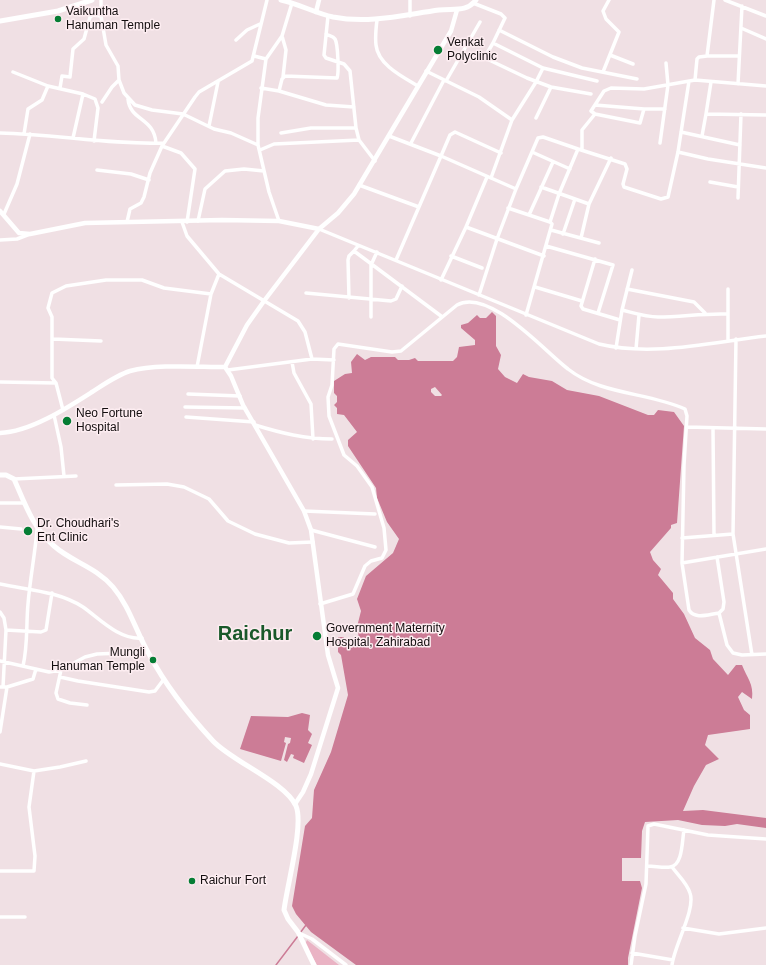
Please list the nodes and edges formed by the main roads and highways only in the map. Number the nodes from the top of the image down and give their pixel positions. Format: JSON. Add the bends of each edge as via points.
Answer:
{"nodes":[{"id":1,"x":92,"y":0,"type":"edge"},
{"id":2,"x":281,"y":0,"type":"edge"},
{"id":3,"x":473,"y":1,"type":"edge"},
{"id":4,"x":73,"y":3,"type":"edge"},
{"id":5,"x":0,"y":21,"type":"edge"},
{"id":6,"x":0,"y":475,"type":"edge"},
{"id":7,"x":312,"y":964,"type":"edge"}],
"edges":[{"from":1,"to":4,"type":"main road"},
{"from":2,"to":3,"type":"main road","via":[[328,16],[362,21],[457,10],[467,8]]},
{"from":4,"to":5,"type":"main road","via":[[58,11]]},
{"from":6,"to":7,"type":"main road","via":[[6,475],[14,480],[37,530],[55,547],[91,568],[113,588],[134,621],[148,652],[172,693],[214,741],[277,786],[295,804],[299,822],[284,910]]}]}
